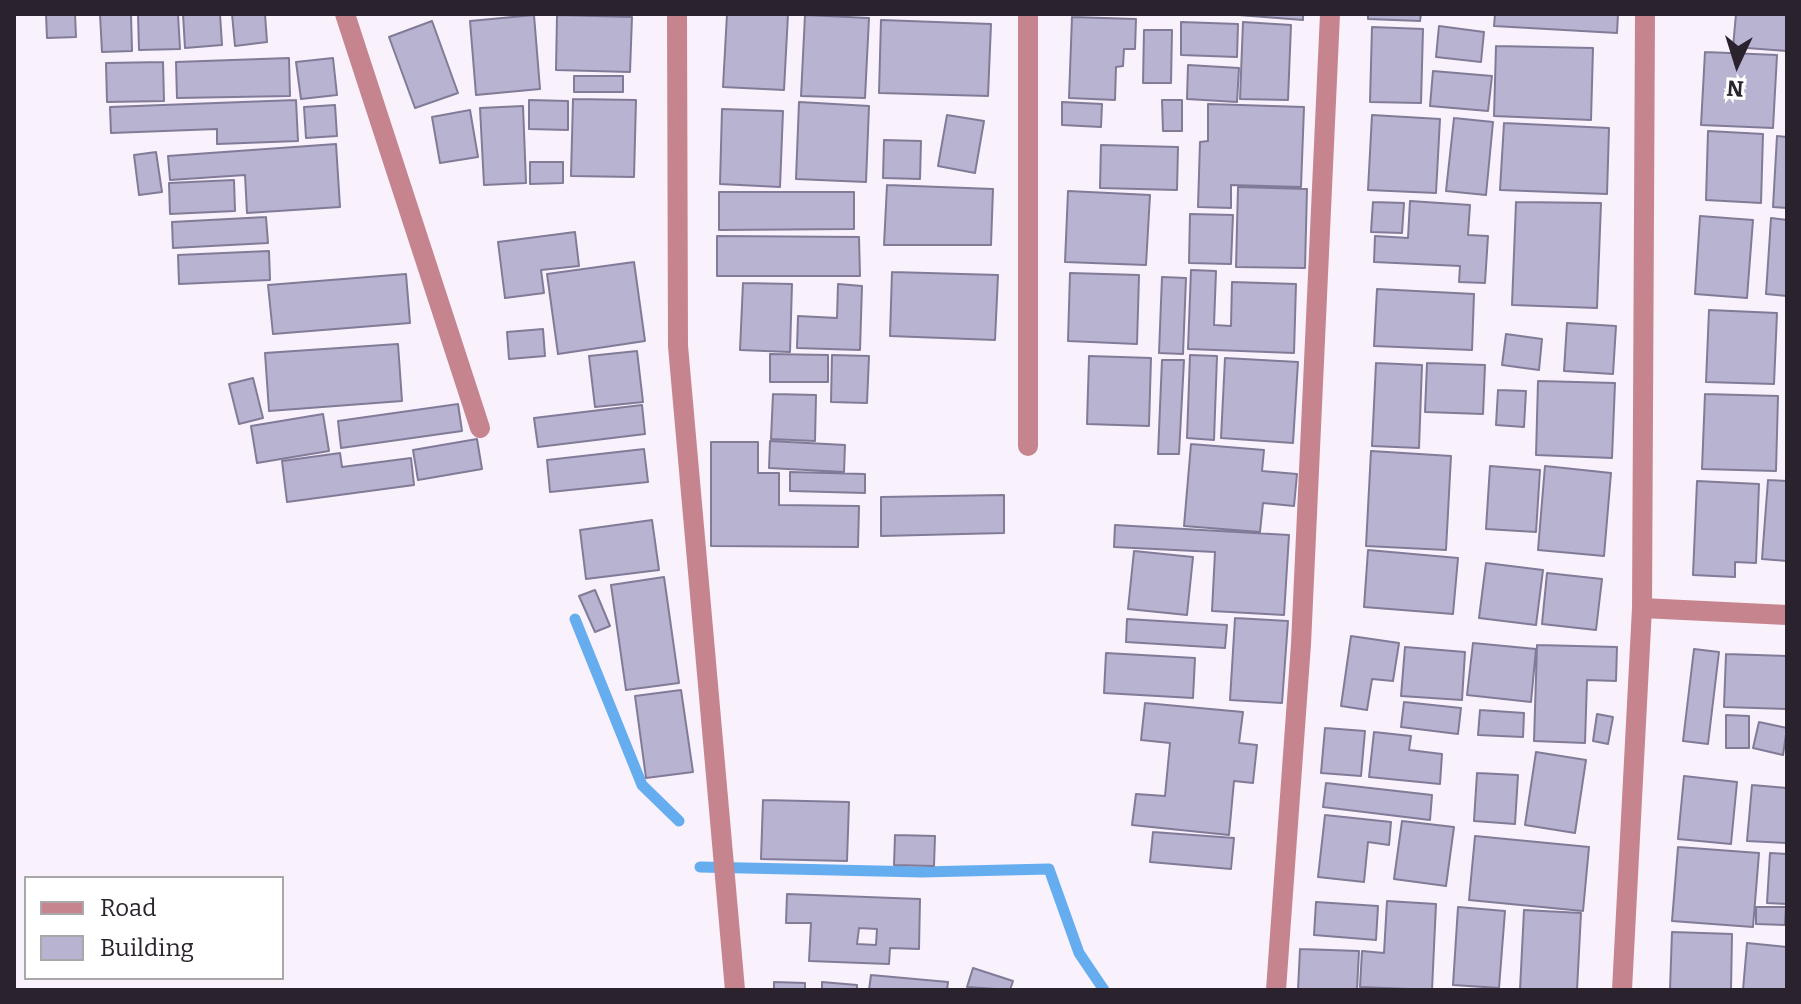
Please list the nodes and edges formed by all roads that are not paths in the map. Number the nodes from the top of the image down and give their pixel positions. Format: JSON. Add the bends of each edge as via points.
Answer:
{"nodes":[{"id":1,"x":345,"y":14,"type":"edge"},
{"id":2,"x":677,"y":14,"type":"edge"},
{"id":3,"x":1028,"y":14,"type":"edge"},
{"id":4,"x":1330,"y":14,"type":"edge"},
{"id":5,"x":1645,"y":14,"type":"edge"},
{"id":6,"x":480,"y":428,"type":"dead end"},
{"id":7,"x":1028,"y":446,"type":"dead end"},
{"id":8,"x":1642,"y":608,"type":"junction"},
{"id":9,"x":1787,"y":615,"type":"edge"},
{"id":10,"x":735,"y":990,"type":"edge"},
{"id":11,"x":1276,"y":990,"type":"edge"},
{"id":12,"x":1622,"y":990,"type":"edge"}],
"edges":[{"from":1,"to":6,"type":"street"},
{"from":2,"to":10,"type":"street","via":[[678,346]]},
{"from":3,"to":7,"type":"street"},
{"from":4,"to":11,"type":"street","via":[[1301,644]]},
{"from":5,"to":8,"type":"street"},
{"from":8,"to":9,"type":"street"},
{"from":8,"to":12,"type":"street"}]}
